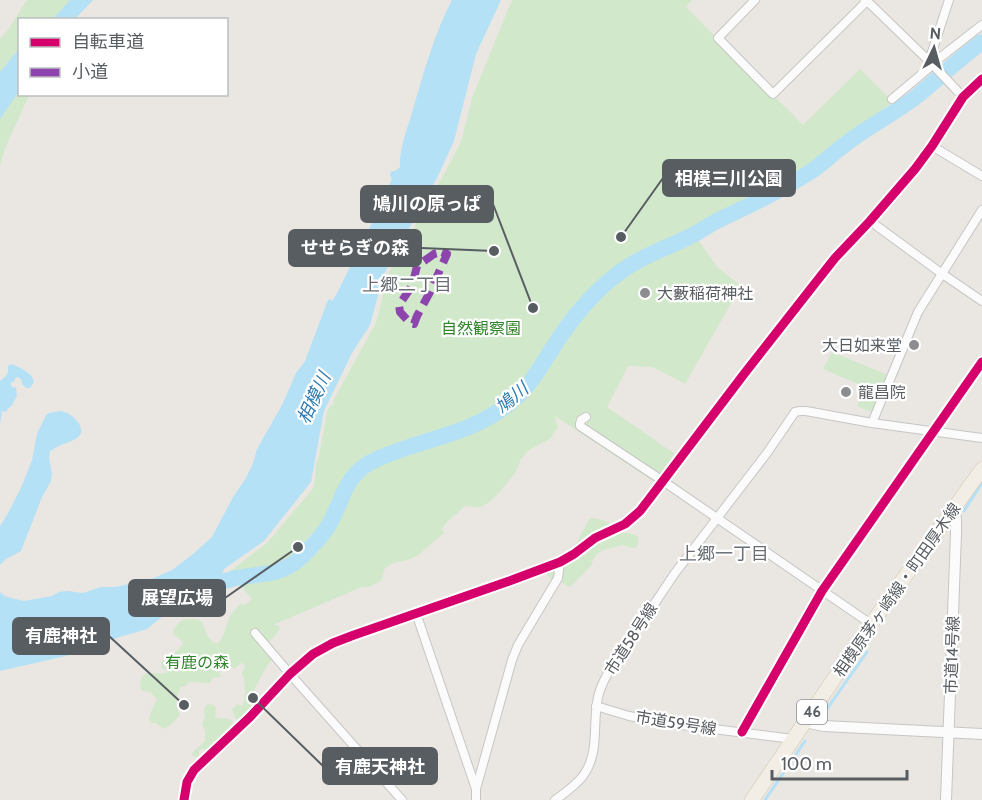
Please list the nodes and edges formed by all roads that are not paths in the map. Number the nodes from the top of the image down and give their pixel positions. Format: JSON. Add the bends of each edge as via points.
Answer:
{"nodes":[{"id":1,"x":755,"y":0,"type":"edge"},
{"id":2,"x":866,"y":0,"type":"edge"},
{"id":3,"x":949,"y":0,"type":"edge"},
{"id":4,"x":982,"y":25,"type":"edge"},
{"id":5,"x":932,"y":64,"type":"junction"},
{"id":6,"x":982,"y":79,"type":"edge"},
{"id":7,"x":963,"y":97,"type":"junction"},
{"id":8,"x":892,"y":99,"type":"dead end"},
{"id":9,"x":932,"y":146,"type":"junction"},
{"id":10,"x":982,"y":176,"type":"edge"},
{"id":11,"x":982,"y":210,"type":"edge"},
{"id":12,"x":870,"y":221,"type":"junction"},
{"id":13,"x":941,"y":273,"type":"junction"},
{"id":14,"x":982,"y":301,"type":"edge"},
{"id":15,"x":982,"y":362,"type":"edge"},
{"id":16,"x":586,"y":417,"type":"dead end"},
{"id":17,"x":872,"y":423,"type":"junction"},
{"id":18,"x":934,"y":431,"type":"junction"},
{"id":19,"x":982,"y":438,"type":"edge"},
{"id":20,"x":982,"y":469,"type":"edge"},
{"id":21,"x":663,"y":481,"type":"junction"},
{"id":22,"x":954,"y":510,"type":"junction"},
{"id":23,"x":717,"y":518,"type":"junction"},
{"id":24,"x":560,"y":562,"type":"junction"},
{"id":25,"x":822,"y":591,"type":"junction"},
{"id":26,"x":416,"y":613,"type":"junction"},
{"id":27,"x":871,"y":624,"type":"junction"},
{"id":28,"x":255,"y":633,"type":"dead end"},
{"id":29,"x":290,"y":674,"type":"junction"},
{"id":30,"x":596,"y":706,"type":"junction"},
{"id":31,"x":805,"y":722,"type":"junction"},
{"id":32,"x":742,"y":732,"type":"junction"},
{"id":33,"x":949,"y":732,"type":"junction"},
{"id":34,"x":982,"y":734,"type":"edge"},
{"id":35,"x":793,"y":739,"type":"junction"},
{"id":36,"x":476,"y":789,"type":"junction"},
{"id":37,"x":184,"y":800,"type":"edge"},
{"id":38,"x":402,"y":800,"type":"edge"},
{"id":39,"x":476,"y":800,"type":"edge"},
{"id":40,"x":555,"y":800,"type":"edge"},
{"id":41,"x":752,"y":800,"type":"edge"},
{"id":42,"x":946,"y":800,"type":"edge"}],
"edges":[{"from":1,"to":2,"type":"street","via":[[718,38],[773,94]]},
{"from":2,"to":5,"type":"street"},
{"from":3,"to":5,"type":"street"},
{"from":4,"to":5,"type":"street"},
{"from":5,"to":7,"type":"street"},
{"from":5,"to":8,"type":"street"},
{"from":6,"to":7,"type":"street"},
{"from":7,"to":9,"type":"street"},
{"from":9,"to":10,"type":"street"},
{"from":9,"to":12,"type":"street"},
{"from":11,"to":13,"type":"street"},
{"from":12,"to":13,"type":"street"},
{"from":12,"to":21,"type":"street","via":[[820,276]]},
{"from":13,"to":14,"type":"street"},
{"from":13,"to":17,"type":"street","via":[[913,323]]},
{"from":15,"to":18,"type":"street"},
{"from":16,"to":21,"type":"street","via":[[580,426]]},
{"from":17,"to":18,"type":"street"},
{"from":17,"to":23,"type":"street","name":"市道58号線","via":[[795,412]]},
{"from":18,"to":19,"type":"street"},
{"from":18,"to":25,"type":"street"},
{"from":20,"to":22,"type":"main road","name":"相模原茅ヶ崎線・町田厚木線","number":"46"},
{"from":21,"to":23,"type":"street"},
{"from":21,"to":24,"type":"street","via":[[625,524],[595,538]]},
{"from":22,"to":27,"type":"main road","name":"相模原茅ヶ崎線・町田厚木線","number":"46"},
{"from":22,"to":33,"type":"street","name":"市道14号線"},
{"from":23,"to":25,"type":"street"},
{"from":23,"to":30,"type":"street","name":"市道58号線","via":[[608,673]]},
{"from":24,"to":26,"type":"street"},
{"from":24,"to":36,"type":"street","via":[[558,578],[512,660]]},
{"from":25,"to":27,"type":"street"},
{"from":25,"to":32,"type":"street"},
{"from":26,"to":29,"type":"street","via":[[333,643]]},
{"from":26,"to":36,"type":"street"},
{"from":27,"to":31,"type":"main road","name":"相模原茅ヶ崎線・町田厚木線","number":"46"},
{"from":28,"to":29,"type":"street"},
{"from":29,"to":37,"type":"street","via":[[194,770]]},
{"from":29,"to":38,"type":"street"},
{"from":30,"to":32,"type":"street","name":"市道59号線","via":[[666,723]]},
{"from":30,"to":40,"type":"street","name":"市道58号線","via":[[594,744],[588,765],[573,786]]},
{"from":31,"to":33,"type":"street"},
{"from":31,"to":35,"type":"main road","name":"相模原茅ヶ崎線・町田厚木線","number":"46"},
{"from":32,"to":35,"type":"street","name":"市道59号線"},
{"from":33,"to":34,"type":"street"},
{"from":33,"to":42,"type":"street","name":"市道14号線"},
{"from":35,"to":41,"type":"main road","name":"相模原茅ヶ崎線・町田厚木線","number":"46"},
{"from":36,"to":39,"type":"street"}]}
